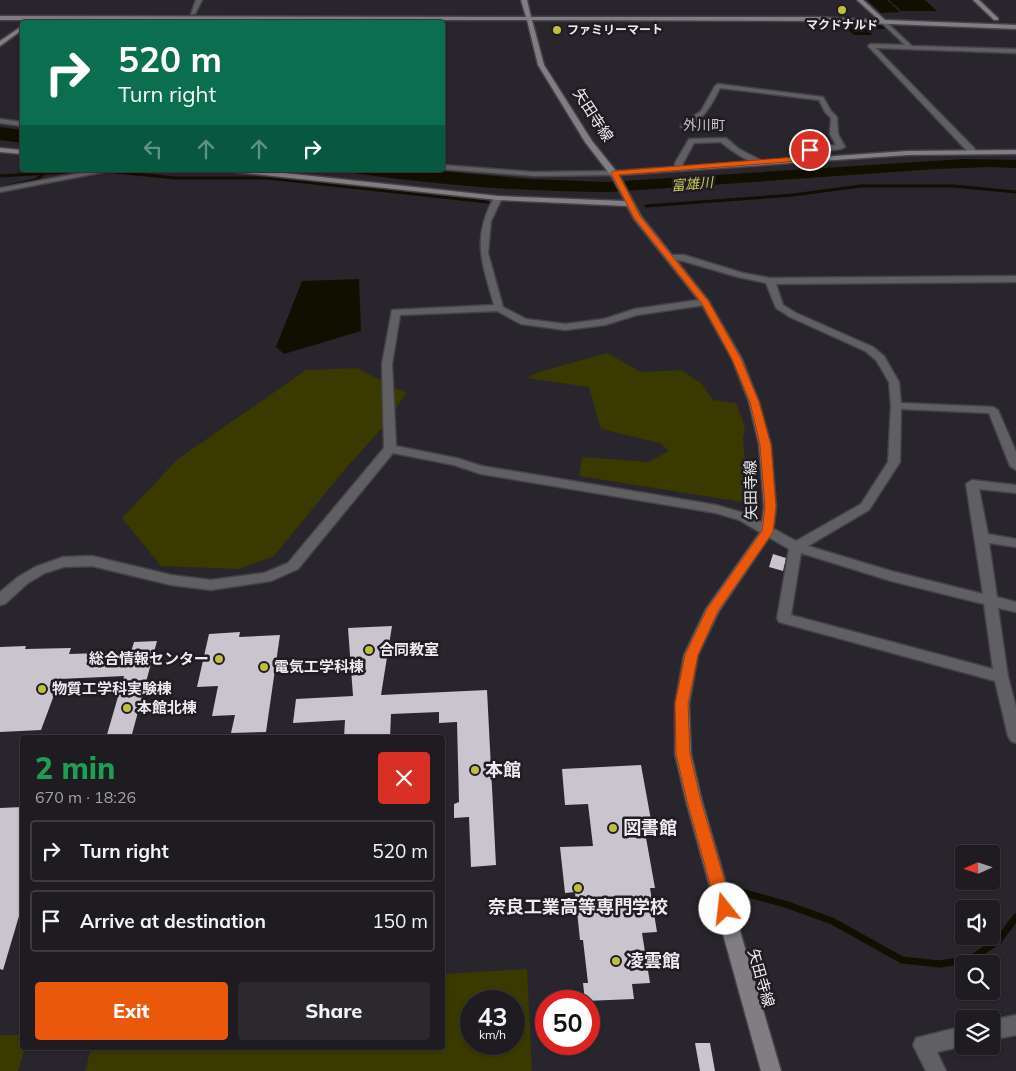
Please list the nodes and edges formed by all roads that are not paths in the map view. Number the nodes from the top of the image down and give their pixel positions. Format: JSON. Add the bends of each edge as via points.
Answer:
{"nodes":[{"id":1,"x":199,"y":0,"type":"edge"},
{"id":2,"x":524,"y":0,"type":"edge"},
{"id":3,"x":860,"y":0,"type":"edge"},
{"id":4,"x":976,"y":0,"type":"edge"},
{"id":5,"x":0,"y":13,"type":"edge"},
{"id":6,"x":193,"y":13,"type":"junction"},
{"id":7,"x":527,"y":16,"type":"junction"},
{"id":8,"x":877,"y":16,"type":"junction"},
{"id":9,"x":0,"y":18,"type":"edge"},
{"id":10,"x":976,"y":18,"type":"dead end"},
{"id":11,"x":986,"y":18,"type":"dead end"},
{"id":12,"x":36,"y":19,"type":"edge"},
{"id":13,"x":996,"y":19,"type":"junction"},
{"id":14,"x":1006,"y":19,"type":"dead end"},
{"id":15,"x":884,"y":21,"type":"junction"},
{"id":16,"x":1016,"y":27,"type":"edge"},
{"id":17,"x":20,"y":29,"type":"edge"},
{"id":18,"x":20,"y":37,"type":"edge"},
{"id":19,"x":0,"y":44,"type":"edge"},
{"id":20,"x":910,"y":47,"type":"junction"},
{"id":21,"x":0,"y":50,"type":"edge"},
{"id":22,"x":1016,"y":51,"type":"edge"},
{"id":23,"x":0,"y":121,"type":"edge"},
{"id":24,"x":20,"y":124,"type":"edge"},
{"id":25,"x":683,"y":126,"type":"dead end"},
{"id":26,"x":0,"y":150,"type":"edge"},
{"id":27,"x":972,"y":151,"type":"junction"},
{"id":28,"x":20,"y":152,"type":"edge"},
{"id":29,"x":1016,"y":152,"type":"edge"},
{"id":30,"x":799,"y":159,"type":"junction"},
{"id":31,"x":760,"y":162,"type":"junction"},
{"id":32,"x":445,"y":167,"type":"edge"},
{"id":33,"x":679,"y":168,"type":"junction"},
{"id":34,"x":99,"y":172,"type":"edge"},
{"id":35,"x":254,"y":172,"type":"edge"},
{"id":36,"x":615,"y":175,"type":"junction"},
{"id":37,"x":0,"y":190,"type":"edge"},
{"id":38,"x":498,"y":198,"type":"junction"},
{"id":39,"x":630,"y":201,"type":"junction"},
{"id":40,"x":669,"y":257,"type":"junction"},
{"id":41,"x":1016,"y":279,"type":"edge"},
{"id":42,"x":770,"y":281,"type":"junction"},
{"id":43,"x":705,"y":302,"type":"junction"},
{"id":44,"x":499,"y":308,"type":"junction"},
{"id":45,"x":896,"y":406,"type":"junction"},
{"id":46,"x":390,"y":449,"type":"junction"},
{"id":47,"x":1013,"y":450,"type":"edge"},
{"id":48,"x":1016,"y":466,"type":"edge"},
{"id":49,"x":1016,"y":489,"type":"edge"},
{"id":50,"x":767,"y":532,"type":"junction"},
{"id":51,"x":982,"y":538,"type":"junction"},
{"id":52,"x":1016,"y":543,"type":"edge"},
{"id":53,"x":796,"y":547,"type":"junction"},
{"id":54,"x":0,"y":600,"type":"edge"},
{"id":55,"x":991,"y":600,"type":"junction"},
{"id":56,"x":1016,"y":607,"type":"edge"},
{"id":57,"x":1001,"y":677,"type":"junction"},
{"id":58,"x":1016,"y":736,"type":"edge"},
{"id":59,"x":1016,"y":1025,"type":"edge"},
{"id":60,"x":1000,"y":1028,"type":"edge"},
{"id":61,"x":955,"y":1038,"type":"edge"},
{"id":62,"x":771,"y":1071,"type":"edge"},
{"id":63,"x":936,"y":1071,"type":"edge"}],
"edges":[{"from":1,"to":6,"type":"street"},
{"from":2,"to":7,"type":"main road","name":"矢田寺線"},
{"from":3,"to":8,"type":"main road"},
{"from":4,"to":13,"type":"main road"},
{"from":5,"to":12,"type":"main road"},
{"from":6,"to":7,"type":"main road"},
{"from":6,"to":12,"type":"main road","via":[[49,13]]},
{"from":7,"to":8,"type":"main road"},
{"from":7,"to":12,"type":"main road"},
{"from":7,"to":15,"type":"main road"},
{"from":7,"to":36,"type":"main road","name":"矢田寺線","via":[[541,65],[589,142]]},
{"from":8,"to":10,"type":"main road"},
{"from":8,"to":15,"type":"main road"},
{"from":9,"to":12,"type":"main road"},
{"from":11,"to":13,"type":"main road"},
{"from":13,"to":14,"type":"main road"},
{"from":15,"to":16,"type":"main road"},
{"from":15,"to":20,"type":"street"},
{"from":17,"to":19,"type":"main road"},
{"from":18,"to":21,"type":"main road"},
{"from":20,"to":22,"type":"street"},
{"from":20,"to":27,"type":"street","via":[[870,46]]},
{"from":23,"to":24,"type":"street"},
{"from":25,"to":30,"type":"street","via":[[704,112],[718,86],[821,98],[828,112],[834,116],[834,134],[841,147],[810,150]]},
{"from":26,"to":28,"type":"main road"},
{"from":27,"to":29,"type":"main road"},
{"from":27,"to":30,"type":"main road"},
{"from":30,"to":31,"type":"main road"},
{"from":31,"to":33,"type":"main road"},
{"from":31,"to":33,"type":"street","via":[[736,152],[723,140],[714,139],[692,141]]},
{"from":32,"to":36,"type":"street","via":[[534,174]]},
{"from":33,"to":36,"type":"main road"},
{"from":34,"to":37,"type":"street"},
{"from":35,"to":38,"type":"main road"},
{"from":36,"to":39,"type":"main road","name":"矢田寺線"},
{"from":38,"to":39,"type":"main road"},
{"from":38,"to":44,"type":"street","via":[[487,221],[484,253]]},
{"from":39,"to":40,"type":"main road","name":"矢田寺線","via":[[637,217]]},
{"from":40,"to":42,"type":"street"},
{"from":40,"to":43,"type":"main road","name":"矢田寺線"},
{"from":41,"to":42,"type":"street"},
{"from":42,"to":45,"type":"street","via":[[779,306],[869,349],[880,358],[894,382]]},
{"from":43,"to":44,"type":"street","via":[[565,327],[524,322]]},
{"from":43,"to":50,"type":"main road","name":"矢田寺線","via":[[737,359],[766,445],[770,507]]},
{"from":44,"to":46,"type":"street","via":[[395,312],[387,364]]},
{"from":45,"to":47,"type":"street","via":[[993,410]]},
{"from":45,"to":53,"type":"street","via":[[894,462],[865,507]]},
{"from":46,"to":50,"type":"street","via":[[481,470],[716,509],[743,517]]},
{"from":46,"to":54,"type":"street","via":[[293,566],[266,578],[211,585],[171,580],[92,561],[63,562],[23,580]]},
{"from":47,"to":48,"type":"street"},
{"from":49,"to":51,"type":"street","via":[[972,484]]},
{"from":50,"to":53,"type":"street"},
{"from":50,"to":62,"type":"main road","name":"矢田寺線","via":[[713,609],[692,655],[682,704],[683,754],[694,801]]},
{"from":51,"to":52,"type":"street"},
{"from":51,"to":55,"type":"street"},
{"from":53,"to":55,"type":"street","via":[[892,576]]},
{"from":53,"to":57,"type":"street","via":[[784,618]]},
{"from":55,"to":56,"type":"street"},
{"from":55,"to":57,"type":"street"},
{"from":57,"to":58,"type":"street"},
{"from":59,"to":60,"type":"street"},
{"from":61,"to":63,"type":"street","via":[[924,1045]]}]}
